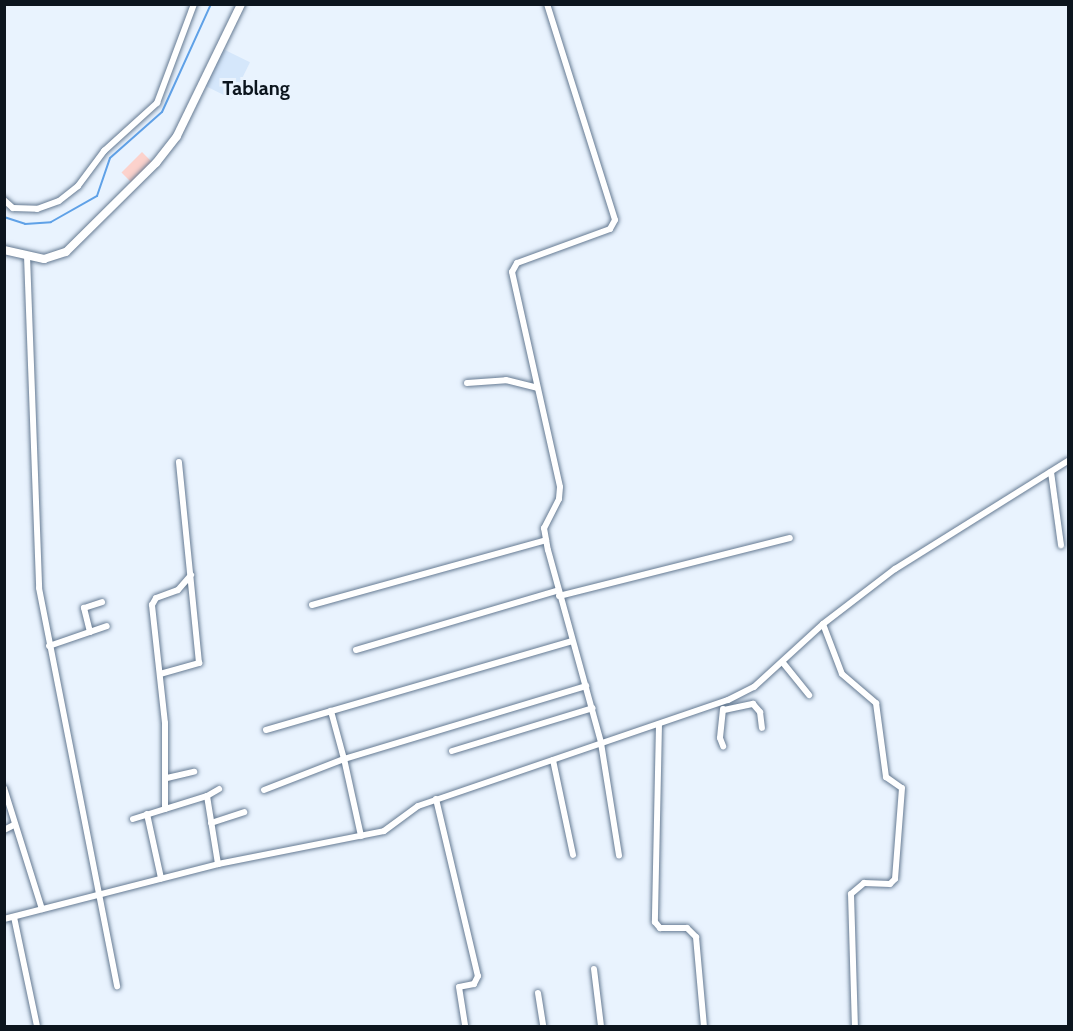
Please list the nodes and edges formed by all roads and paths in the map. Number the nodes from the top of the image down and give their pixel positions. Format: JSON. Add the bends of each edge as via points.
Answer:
{"nodes":[{"id":1,"x":194,"y":4,"type":"edge"},
{"id":2,"x":241,"y":4,"type":"edge"},
{"id":3,"x":547,"y":4,"type":"edge"},
{"id":4,"x":4,"y":200,"type":"edge"},
{"id":5,"x":4,"y":250,"type":"edge"},
{"id":6,"x":27,"y":256,"type":"junction"},
{"id":7,"x":467,"y":383,"type":"dead end"},
{"id":8,"x":537,"y":388,"type":"junction"},
{"id":9,"x":179,"y":462,"type":"dead end"},
{"id":10,"x":1068,"y":462,"type":"edge"},
{"id":11,"x":1051,"y":472,"type":"junction"},
{"id":12,"x":790,"y":538,"type":"dead end"},
{"id":13,"x":546,"y":540,"type":"junction"},
{"id":14,"x":1061,"y":545,"type":"dead end"},
{"id":15,"x":191,"y":575,"type":"junction"},
{"id":16,"x":558,"y":593,"type":"junction"},
{"id":17,"x":102,"y":602,"type":"dead end"},
{"id":18,"x":312,"y":605,"type":"dead end"},
{"id":19,"x":823,"y":624,"type":"junction"},
{"id":20,"x":107,"y":626,"type":"dead end"},
{"id":21,"x":90,"y":632,"type":"junction"},
{"id":22,"x":572,"y":641,"type":"junction"},
{"id":23,"x":49,"y":646,"type":"junction"},
{"id":24,"x":356,"y":650,"type":"dead end"},
{"id":25,"x":784,"y":664,"type":"junction"},
{"id":26,"x":160,"y":674,"type":"junction"},
{"id":27,"x":586,"y":686,"type":"junction"},
{"id":28,"x":809,"y":695,"type":"dead end"},
{"id":29,"x":721,"y":702,"type":"junction"},
{"id":30,"x":593,"y":708,"type":"junction"},
{"id":31,"x":724,"y":710,"type":"junction"},
{"id":32,"x":331,"y":711,"type":"junction"},
{"id":33,"x":659,"y":724,"type":"junction"},
{"id":34,"x":762,"y":728,"type":"dead end"},
{"id":35,"x":266,"y":730,"type":"dead end"},
{"id":36,"x":602,"y":743,"type":"junction"},
{"id":37,"x":723,"y":746,"type":"dead end"},
{"id":38,"x":452,"y":751,"type":"dead end"},
{"id":39,"x":344,"y":759,"type":"junction"},
{"id":40,"x":553,"y":760,"type":"junction"},
{"id":41,"x":194,"y":772,"type":"dead end"},
{"id":42,"x":167,"y":778,"type":"junction"},
{"id":43,"x":4,"y":788,"type":"edge"},
{"id":44,"x":219,"y":789,"type":"dead end"},
{"id":45,"x":264,"y":790,"type":"dead end"},
{"id":46,"x":207,"y":796,"type":"junction"},
{"id":47,"x":436,"y":799,"type":"junction"},
{"id":48,"x":6,"y":805,"type":"edge"},
{"id":49,"x":165,"y":809,"type":"junction"},
{"id":50,"x":244,"y":812,"type":"dead end"},
{"id":51,"x":147,"y":814,"type":"junction"},
{"id":52,"x":133,"y":819,"type":"dead end"},
{"id":53,"x":212,"y":823,"type":"junction"},
{"id":54,"x":14,"y":825,"type":"junction"},
{"id":55,"x":4,"y":830,"type":"edge"},
{"id":56,"x":361,"y":837,"type":"junction"},
{"id":57,"x":573,"y":855,"type":"dead end"},
{"id":58,"x":619,"y":856,"type":"dead end"},
{"id":59,"x":218,"y":864,"type":"junction"},
{"id":60,"x":161,"y":878,"type":"junction"},
{"id":61,"x":97,"y":895,"type":"junction"},
{"id":62,"x":42,"y":909,"type":"junction"},
{"id":63,"x":14,"y":917,"type":"junction"},
{"id":64,"x":4,"y":919,"type":"edge"},
{"id":65,"x":594,"y":969,"type":"dead end"},
{"id":66,"x":117,"y":986,"type":"dead end"},
{"id":67,"x":538,"y":993,"type":"dead end"},
{"id":68,"x":37,"y":1026,"type":"edge"},
{"id":69,"x":465,"y":1026,"type":"edge"},
{"id":70,"x":543,"y":1026,"type":"edge"},
{"id":71,"x":601,"y":1026,"type":"edge"},
{"id":72,"x":704,"y":1026,"type":"edge"},
{"id":73,"x":855,"y":1026,"type":"edge"}],
"edges":[{"from":1,"to":4,"type":"street","via":[[157,103],[104,151],[78,186],[59,201],[37,209],[13,208]]},
{"from":2,"to":6,"type":"street","via":[[177,136],[156,163],[66,252],[51,259]]},
{"from":3,"to":8,"type":"street","via":[[615,220],[610,229],[513,267]]},
{"from":5,"to":6,"type":"street"},
{"from":6,"to":23,"type":"street","via":[[39,588]]},
{"from":7,"to":8,"type":"street","via":[[513,381]]},
{"from":8,"to":13,"type":"street","via":[[560,493],[546,520]]},
{"from":9,"to":15,"type":"street"},
{"from":10,"to":11,"type":"street"},
{"from":11,"to":14,"type":"street"},
{"from":11,"to":19,"type":"street","via":[[931,544]]},
{"from":12,"to":16,"type":"street"},
{"from":13,"to":16,"type":"street"},
{"from":13,"to":18,"type":"street"},
{"from":15,"to":26,"type":"street","via":[[178,590],[156,598],[152,605]]},
{"from":15,"to":26,"type":"street","via":[[199,663]]},
{"from":16,"to":22,"type":"street"},
{"from":16,"to":24,"type":"street"},
{"from":17,"to":21,"type":"street","via":[[84,608]]},
{"from":19,"to":25,"type":"street"},
{"from":19,"to":73,"type":"street","via":[[842,674],[876,703],[886,777],[902,788],[895,879],[890,884],[864,883],[850,894]]},
{"from":20,"to":21,"type":"street"},
{"from":21,"to":23,"type":"street"},
{"from":22,"to":27,"type":"street"},
{"from":22,"to":32,"type":"street"},
{"from":23,"to":61,"type":"street"},
{"from":25,"to":28,"type":"street"},
{"from":25,"to":29,"type":"street","via":[[754,687]]},
{"from":26,"to":42,"type":"street"},
{"from":27,"to":30,"type":"street"},
{"from":27,"to":39,"type":"street"},
{"from":29,"to":31,"type":"street"},
{"from":29,"to":33,"type":"street"},
{"from":30,"to":36,"type":"street"},
{"from":30,"to":38,"type":"street"},
{"from":31,"to":34,"type":"street","via":[[753,704],[760,712]]},
{"from":31,"to":37,"type":"street","via":[[720,738]]},
{"from":32,"to":35,"type":"street"},
{"from":32,"to":39,"type":"street"},
{"from":33,"to":36,"type":"street"},
{"from":33,"to":72,"type":"street","via":[[656,922],[660,928],[687,928],[696,937]]},
{"from":36,"to":40,"type":"street"},
{"from":36,"to":58,"type":"street"},
{"from":39,"to":45,"type":"street"},
{"from":39,"to":56,"type":"street"},
{"from":40,"to":47,"type":"street"},
{"from":40,"to":57,"type":"street"},
{"from":41,"to":42,"type":"street"},
{"from":42,"to":49,"type":"street"},
{"from":43,"to":48,"type":"street"},
{"from":44,"to":46,"type":"street"},
{"from":46,"to":49,"type":"street"},
{"from":46,"to":53,"type":"street"},
{"from":47,"to":56,"type":"street","via":[[418,806],[384,831]]},
{"from":47,"to":69,"type":"street","via":[[478,976],[474,984],[459,987]]},
{"from":48,"to":54,"type":"street"},
{"from":49,"to":51,"type":"street"},
{"from":50,"to":53,"type":"street"},
{"from":51,"to":52,"type":"street"},
{"from":51,"to":60,"type":"street"},
{"from":53,"to":59,"type":"street"},
{"from":54,"to":55,"type":"street"},
{"from":54,"to":62,"type":"street"},
{"from":56,"to":59,"type":"street"},
{"from":59,"to":60,"type":"street"},
{"from":60,"to":61,"type":"street"},
{"from":61,"to":62,"type":"street"},
{"from":61,"to":66,"type":"street"},
{"from":62,"to":63,"type":"street"},
{"from":63,"to":64,"type":"street"},
{"from":63,"to":68,"type":"street"},
{"from":65,"to":71,"type":"street"},
{"from":67,"to":70,"type":"street"}]}
